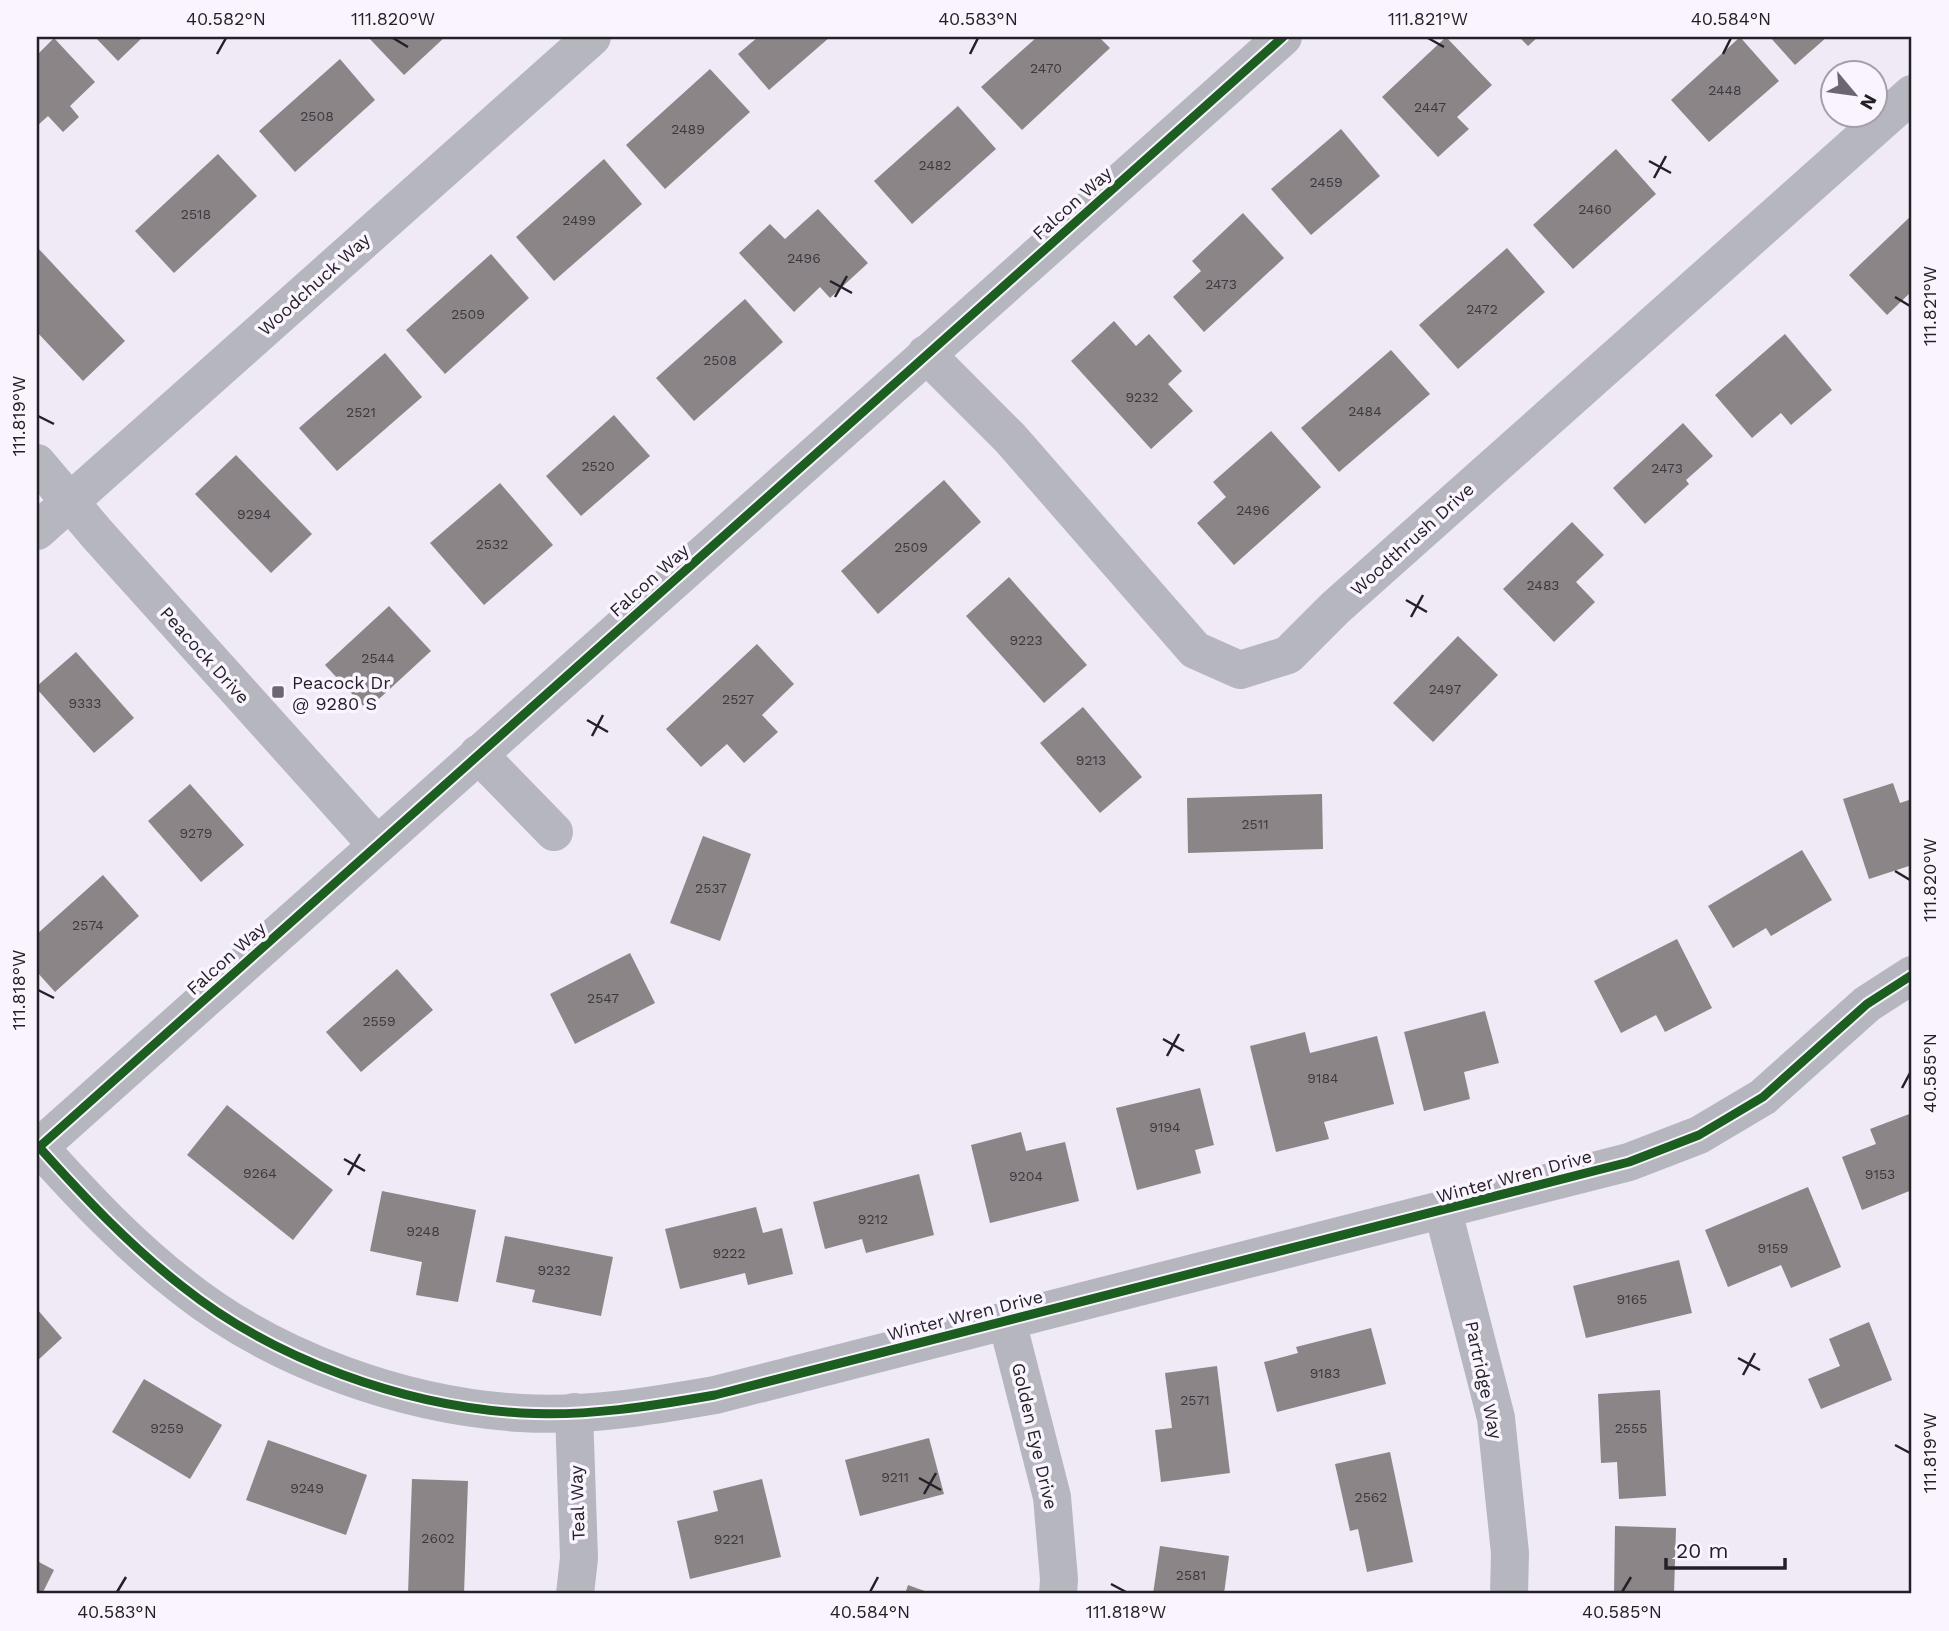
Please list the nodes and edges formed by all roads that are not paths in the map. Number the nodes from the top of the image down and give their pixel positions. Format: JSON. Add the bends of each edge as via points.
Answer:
{"nodes":[{"id":1,"x":592,"y":37,"type":"edge"},
{"id":2,"x":1283,"y":37,"type":"edge"},
{"id":3,"x":1912,"y":94,"type":"edge"},
{"id":4,"x":926,"y":354,"type":"junction"},
{"id":5,"x":37,"y":463,"type":"edge"},
{"id":6,"x":70,"y":502,"type":"junction"},
{"id":7,"x":37,"y":531,"type":"edge"},
{"id":8,"x":478,"y":754,"type":"junction"},
{"id":9,"x":554,"y":832,"type":"dead end"},
{"id":10,"x":376,"y":844,"type":"junction"},
{"id":11,"x":1912,"y":975,"type":"edge"},
{"id":12,"x":38,"y":1148,"type":"edge"},
{"id":13,"x":1443,"y":1211,"type":"junction"},
{"id":14,"x":1007,"y":1321,"type":"junction"},
{"id":15,"x":574,"y":1412,"type":"junction"},
{"id":16,"x":575,"y":1594,"type":"edge"},
{"id":17,"x":1058,"y":1594,"type":"edge"},
{"id":18,"x":1509,"y":1594,"type":"edge"}],
"edges":[{"from":1,"to":6,"type":"street","name":"Woodchuck Way"},
{"from":2,"to":4,"type":"street","name":"Falcon Way"},
{"from":3,"to":4,"type":"street","name":"Woodthrush Drive","via":[[1335,608],[1288,655],[1240,670],[1195,650],[1010,438]]},
{"from":4,"to":8,"type":"street","name":"Falcon Way"},
{"from":5,"to":6,"type":"street","name":"Peacock Drive"},
{"from":6,"to":7,"type":"street","name":"Woodchuck Way"},
{"from":6,"to":10,"type":"street","name":"Peacock Drive"},
{"from":8,"to":9,"type":"street"},
{"from":8,"to":10,"type":"street","name":"Falcon Way"},
{"from":10,"to":12,"type":"street","name":"Falcon Way"},
{"from":11,"to":13,"type":"street","name":"Winter Wren Drive","via":[[1867,1004],[1763,1097],[1699,1135],[1629,1162]]},
{"from":12,"to":15,"type":"street","name":"Winter Wren Drive","via":[[125,1238],[185,1289],[253,1333],[324,1368],[460,1407]]},
{"from":13,"to":14,"type":"street","name":"Winter Wren Drive"},
{"from":13,"to":18,"type":"street","name":"Partridge Way","via":[[1496,1418],[1510,1553]]},
{"from":14,"to":15,"type":"street","name":"Winter Wren Drive","via":[[715,1395],[646,1408]]},
{"from":14,"to":17,"type":"street","name":"Golden Eye Drive","via":[[1052,1497]]},
{"from":15,"to":16,"type":"street","name":"Teal Way","via":[[579,1558]]}]}
